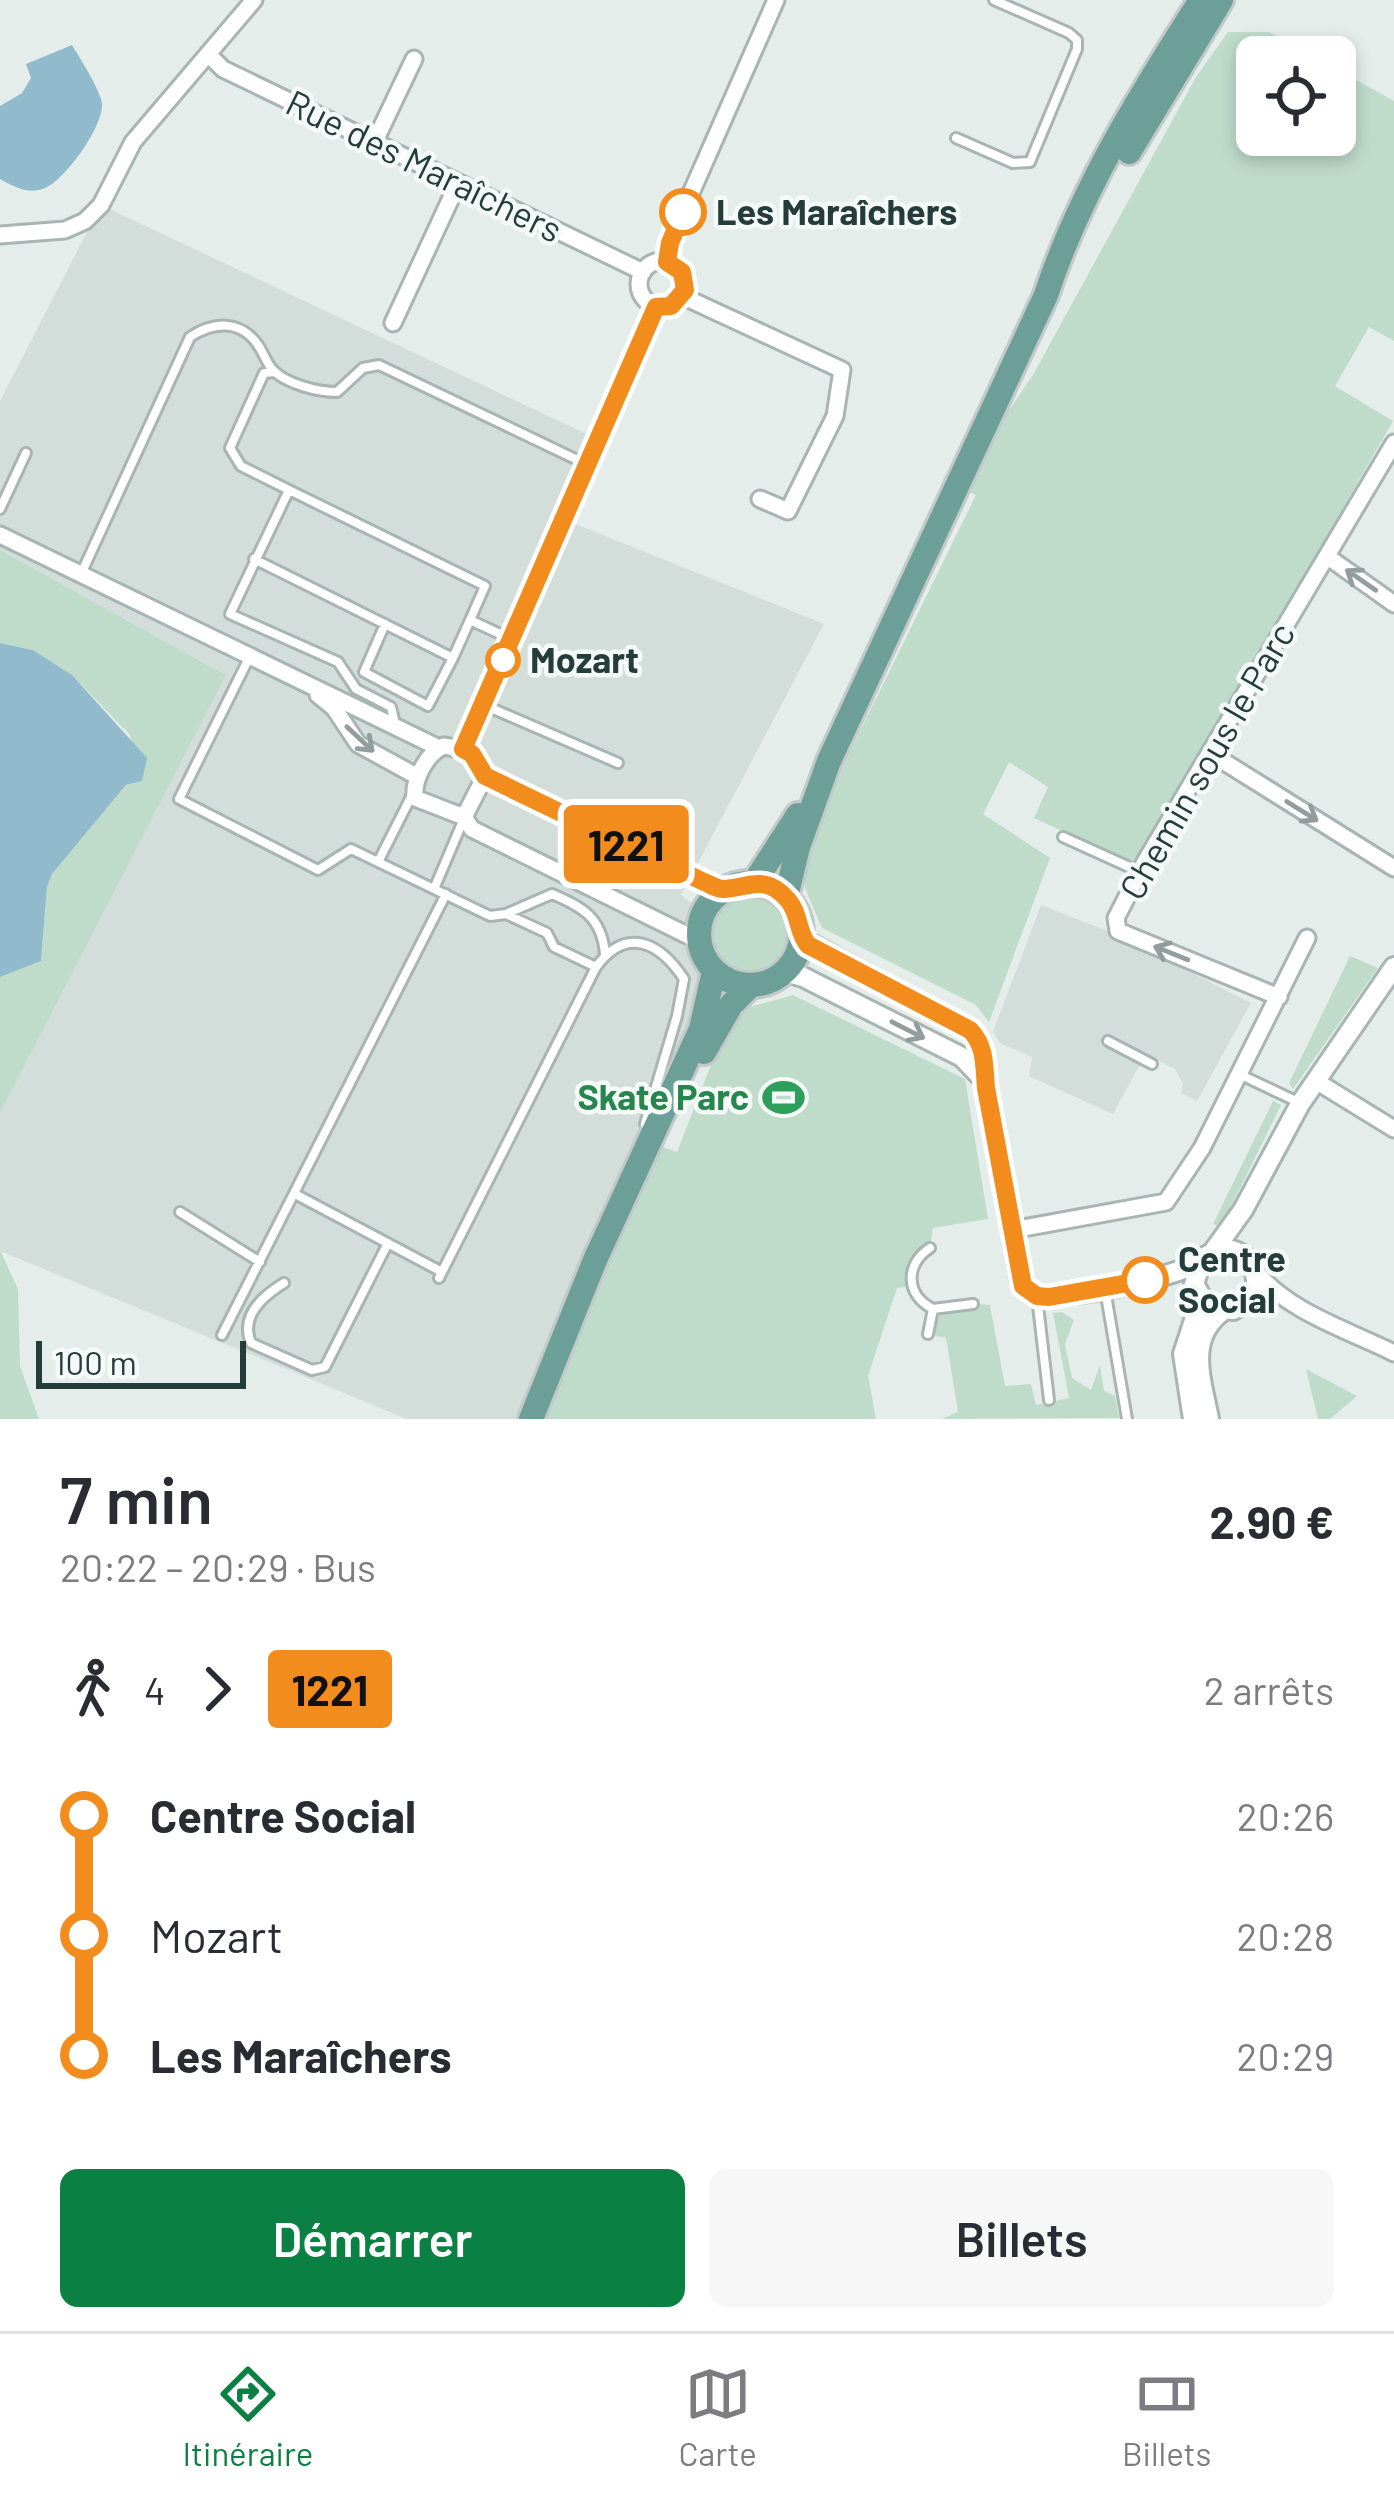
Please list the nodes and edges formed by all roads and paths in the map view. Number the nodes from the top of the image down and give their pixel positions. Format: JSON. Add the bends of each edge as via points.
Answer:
{"nodes":[{"id":1,"x":254,"y":0,"type":"edge"},
{"id":2,"x":776,"y":0,"type":"edge"},
{"id":3,"x":994,"y":0,"type":"edge"},
{"id":4,"x":1201,"y":0,"type":"edge"},
{"id":5,"x":1221,"y":0,"type":"edge"},
{"id":6,"x":209,"y":55,"type":"junction"},
{"id":7,"x":414,"y":59,"type":"dead end"},
{"id":8,"x":956,"y":138,"type":"dead end"},
{"id":9,"x":374,"y":143,"type":"junction"},
{"id":10,"x":458,"y":183,"type":"junction"},
{"id":11,"x":0,"y":235,"type":"edge"},
{"id":12,"x":667,"y":262,"type":"junction"},
{"id":13,"x":643,"y":272,"type":"junction"},
{"id":14,"x":1046,"y":295,"type":"junction"},
{"id":15,"x":682,"y":296,"type":"junction"},
{"id":16,"x":656,"y":307,"type":"junction"},
{"id":17,"x":393,"y":323,"type":"dead end"},
{"id":18,"x":274,"y":372,"type":"junction"},
{"id":19,"x":1394,"y":443,"type":"edge"},
{"id":20,"x":26,"y":453,"type":"dead end"},
{"id":21,"x":588,"y":466,"type":"junction"},
{"id":22,"x":289,"y":490,"type":"junction"},
{"id":23,"x":760,"y":499,"type":"dead end"},
{"id":24,"x":0,"y":509,"type":"edge"},
{"id":25,"x":0,"y":535,"type":"edge"},
{"id":26,"x":1328,"y":557,"type":"junction"},
{"id":27,"x":254,"y":559,"type":"junction"},
{"id":28,"x":80,"y":575,"type":"junction"},
{"id":29,"x":1394,"y":604,"type":"edge"},
{"id":30,"x":470,"y":620,"type":"junction"},
{"id":31,"x":385,"y":624,"type":"junction"},
{"id":32,"x":512,"y":640,"type":"junction"},
{"id":33,"x":250,"y":657,"type":"junction"},
{"id":34,"x":453,"y":658,"type":"junction"},
{"id":35,"x":312,"y":689,"type":"junction"},
{"id":36,"x":483,"y":704,"type":"junction"},
{"id":37,"x":395,"y":725,"type":"junction"},
{"id":38,"x":437,"y":747,"type":"junction"},
{"id":39,"x":463,"y":749,"type":"junction"},
{"id":40,"x":1210,"y":753,"type":"junction"},
{"id":41,"x":830,"y":761,"type":"junction"},
{"id":42,"x":619,"y":764,"type":"dead end"},
{"id":43,"x":485,"y":776,"type":"junction"},
{"id":44,"x":416,"y":784,"type":"junction"},
{"id":45,"x":464,"y":818,"type":"junction"},
{"id":46,"x":1063,"y":837,"type":"dead end"},
{"id":47,"x":378,"y":862,"type":"junction"},
{"id":48,"x":1394,"y":868,"type":"edge"},
{"id":49,"x":1139,"y":872,"type":"junction"},
{"id":50,"x":754,"y":883,"type":"junction"},
{"id":51,"x":434,"y":889,"type":"junction"},
{"id":52,"x":723,"y":889,"type":"junction"},
{"id":53,"x":446,"y":894,"type":"junction"},
{"id":54,"x":786,"y":897,"type":"junction"},
{"id":55,"x":506,"y":914,"type":"junction"},
{"id":56,"x":1307,"y":938,"type":"dead end"},
{"id":57,"x":802,"y":940,"type":"junction"},
{"id":58,"x":699,"y":941,"type":"junction"},
{"id":59,"x":605,"y":954,"type":"junction"},
{"id":60,"x":596,"y":967,"type":"junction"},
{"id":61,"x":1394,"y":967,"type":"edge"},
{"id":62,"x":714,"y":971,"type":"junction"},
{"id":63,"x":786,"y":972,"type":"junction"},
{"id":64,"x":750,"y":986,"type":"junction"},
{"id":65,"x":1279,"y":997,"type":"junction"},
{"id":66,"x":1108,"y":1041,"type":"dead end"},
{"id":67,"x":1152,"y":1064,"type":"dead end"},
{"id":68,"x":1240,"y":1074,"type":"junction"},
{"id":69,"x":985,"y":1081,"type":"junction"},
{"id":70,"x":1316,"y":1081,"type":"junction"},
{"id":71,"x":1300,"y":1104,"type":"junction"},
{"id":72,"x":1394,"y":1129,"type":"edge"},
{"id":73,"x":295,"y":1194,"type":"junction"},
{"id":74,"x":1243,"y":1210,"type":"junction"},
{"id":75,"x":180,"y":1212,"type":"dead end"},
{"id":76,"x":1012,"y":1230,"type":"junction"},
{"id":77,"x":388,"y":1243,"type":"junction"},
{"id":78,"x":603,"y":1243,"type":"junction"},
{"id":79,"x":930,"y":1248,"type":"dead end"},
{"id":80,"x":1207,"y":1256,"type":"junction"},
{"id":81,"x":261,"y":1262,"type":"junction"},
{"id":82,"x":1250,"y":1263,"type":"junction"},
{"id":83,"x":1156,"y":1278,"type":"junction"},
{"id":84,"x":284,"y":1283,"type":"dead end"},
{"id":85,"x":1105,"y":1288,"type":"junction"},
{"id":86,"x":1037,"y":1296,"type":"junction"},
{"id":87,"x":1198,"y":1296,"type":"junction"},
{"id":88,"x":974,"y":1304,"type":"dead end"},
{"id":89,"x":1294,"y":1304,"type":"junction"},
{"id":90,"x":1244,"y":1305,"type":"junction"},
{"id":91,"x":933,"y":1309,"type":"junction"},
{"id":92,"x":1223,"y":1311,"type":"junction"},
{"id":93,"x":928,"y":1334,"type":"dead end"},
{"id":94,"x":222,"y":1335,"type":"dead end"},
{"id":95,"x":1394,"y":1353,"type":"edge"},
{"id":96,"x":1049,"y":1400,"type":"dead end"},
{"id":97,"x":536,"y":1407,"type":"edge"},
{"id":98,"x":1127,"y":1419,"type":"edge"},
{"id":99,"x":1193,"y":1419,"type":"edge"},
{"id":100,"x":1209,"y":1419,"type":"edge"}],
"edges":[{"from":1,"to":6,"type":"street"},
{"from":2,"to":12,"type":"street"},
{"from":3,"to":8,"type":"lane","via":[[1075,37],[1077,49],[1030,161],[1013,163]]},
{"from":4,"to":14,"type":"main road","via":[[1119,138]]},
{"from":5,"to":14,"type":"main road"},
{"from":6,"to":9,"type":"street","name":"Rue des Maraîchers"},
{"from":6,"to":11,"type":"street","via":[[133,142],[85,221]]},
{"from":7,"to":9,"type":"street"},
{"from":9,"to":10,"type":"street","name":"Rue des Maraîchers"},
{"from":10,"to":13,"type":"street","name":"Rue des Maraîchers"},
{"from":10,"to":17,"type":"street"},
{"from":12,"to":13,"type":"street"},
{"from":12,"to":15,"type":"street","via":[[685,278]]},
{"from":13,"to":16,"type":"street","via":[[640,292]]},
{"from":14,"to":41,"type":"main road"},
{"from":15,"to":16,"type":"street"},
{"from":15,"to":23,"type":"street","via":[[842,370],[835,416],[788,511]]},
{"from":16,"to":21,"type":"street"},
{"from":18,"to":21,"type":"lane","via":[[337,392],[363,368],[379,365]]},
{"from":18,"to":22,"type":"lane","via":[[264,373],[230,448],[241,466]]},
{"from":18,"to":28,"type":"lane","via":[[235,326],[210,324],[190,337]]},
{"from":19,"to":26,"type":"street","name":"Chemin sous le Parc"},
{"from":20,"to":24,"type":"lane"},
{"from":21,"to":32,"type":"street"},
{"from":22,"to":27,"type":"lane"},
{"from":22,"to":30,"type":"lane","via":[[485,586]]},
{"from":25,"to":28,"type":"street"},
{"from":29,"to":26,"type":"street","one_way":true},
{"from":26,"to":40,"type":"street","name":"Chemin sous le Parc"},
{"from":27,"to":31,"type":"lane"},
{"from":27,"to":37,"type":"lane","via":[[230,614],[338,662],[356,689],[391,707]]},
{"from":28,"to":33,"type":"street"},
{"from":30,"to":32,"type":"lane"},
{"from":30,"to":34,"type":"lane"},
{"from":31,"to":34,"type":"lane"},
{"from":31,"to":34,"type":"lane","via":[[364,673],[428,706]]},
{"from":32,"to":36,"type":"street"},
{"from":33,"to":35,"type":"street"},
{"from":33,"to":47,"type":"lane","via":[[179,799],[319,870],[351,849]]},
{"from":35,"to":37,"type":"street"},
{"from":35,"to":44,"type":"street","one_way":true,"via":[[358,744]]},
{"from":36,"to":39,"type":"street"},
{"from":36,"to":42,"type":"lane"},
{"from":37,"to":38,"type":"street"},
{"from":38,"to":39,"type":"street"},
{"from":38,"to":44,"type":"street"},
{"from":39,"to":43,"type":"street"},
{"from":40,"to":48,"type":"street","one_way":true},
{"from":40,"to":49,"type":"street","name":"Chemin sous le Parc"},
{"from":41,"to":50,"type":"main road"},
{"from":41,"to":54,"type":"main road"},
{"from":43,"to":45,"type":"street"},
{"from":43,"to":52,"type":"street"},
{"from":44,"to":45,"type":"street","via":[[417,802]]},
{"from":44,"to":47,"type":"lane"},
{"from":45,"to":51,"type":"lane"},
{"from":45,"to":58,"type":"street","via":[[472,829]]},
{"from":46,"to":49,"type":"lane"},
{"from":47,"to":51,"type":"lane"},
{"from":65,"to":49,"type":"street","name":"Chemin sous le Parc","one_way":true,"via":[[1118,931],[1116,918]]},
{"from":50,"to":52,"type":"main road"},
{"from":50,"to":54,"type":"main road"},
{"from":51,"to":53,"type":"lane"},
{"from":52,"to":58,"type":"main road","via":[[703,914]]},
{"from":53,"to":55,"type":"lane","via":[[490,916]]},
{"from":53,"to":73,"type":"lane"},
{"from":54,"to":57,"type":"main road"},
{"from":55,"to":59,"type":"lane","via":[[552,894],[595,919]]},
{"from":55,"to":60,"type":"lane"},
{"from":56,"to":65,"type":"street"},
{"from":57,"to":63,"type":"main road"},
{"from":57,"to":69,"type":"street","via":[[970,1030]]},
{"from":58,"to":62,"type":"main road"},
{"from":59,"to":60,"type":"lane"},
{"from":59,"to":78,"type":"lane","via":[[649,944],[684,980],[656,1093]]},
{"from":60,"to":77,"type":"lane","via":[[440,1275]]},
{"from":61,"to":70,"type":"street"},
{"from":62,"to":64,"type":"main road"},
{"from":62,"to":78,"type":"main road","via":[[701,1030]]},
{"from":63,"to":64,"type":"main road"},
{"from":63,"to":69,"type":"street","one_way":true,"via":[[962,1057]]},
{"from":64,"to":97,"type":"main road","via":[[710,1040]]},
{"from":65,"to":68,"type":"street"},
{"from":66,"to":67,"type":"lane"},
{"from":68,"to":71,"type":"lane"},
{"from":68,"to":76,"type":"street","via":[[1166,1202]]},
{"from":69,"to":76,"type":"street"},
{"from":70,"to":71,"type":"street"},
{"from":70,"to":72,"type":"street"},
{"from":71,"to":74,"type":"street"},
{"from":73,"to":77,"type":"lane"},
{"from":73,"to":81,"type":"lane"},
{"from":74,"to":80,"type":"street"},
{"from":74,"to":82,"type":"street"},
{"from":75,"to":81,"type":"lane"},
{"from":76,"to":86,"type":"street","via":[[1020,1279]]},
{"from":77,"to":84,"type":"lane","via":[[325,1367],[312,1370],[251,1343],[249,1317]]},
{"from":78,"to":97,"type":"main road"},
{"from":79,"to":91,"type":"lane","via":[[917,1257],[911,1286]]},
{"from":80,"to":82,"type":"street","via":[[1230,1250]]},
{"from":80,"to":83,"type":"street"},
{"from":80,"to":87,"type":"street","via":[[1195,1275]]},
{"from":81,"to":94,"type":"lane"},
{"from":82,"to":89,"type":"street"},
{"from":82,"to":90,"type":"street","via":[[1254,1291]]},
{"from":83,"to":85,"type":"street"},
{"from":83,"to":87,"type":"street","via":[[1187,1283]]},
{"from":85,"to":86,"type":"street"},
{"from":85,"to":98,"type":"lane"},
{"from":86,"to":96,"type":"lane"},
{"from":87,"to":92,"type":"street"},
{"from":87,"to":99,"type":"street","via":[[1183,1354]]},
{"from":88,"to":91,"type":"lane"},
{"from":89,"to":90,"type":"street","via":[[1267,1298]]},
{"from":89,"to":95,"type":"street"},
{"from":90,"to":92,"type":"street"},
{"from":91,"to":93,"type":"lane"},
{"from":92,"to":100,"type":"street","via":[[1198,1348]]}]}
